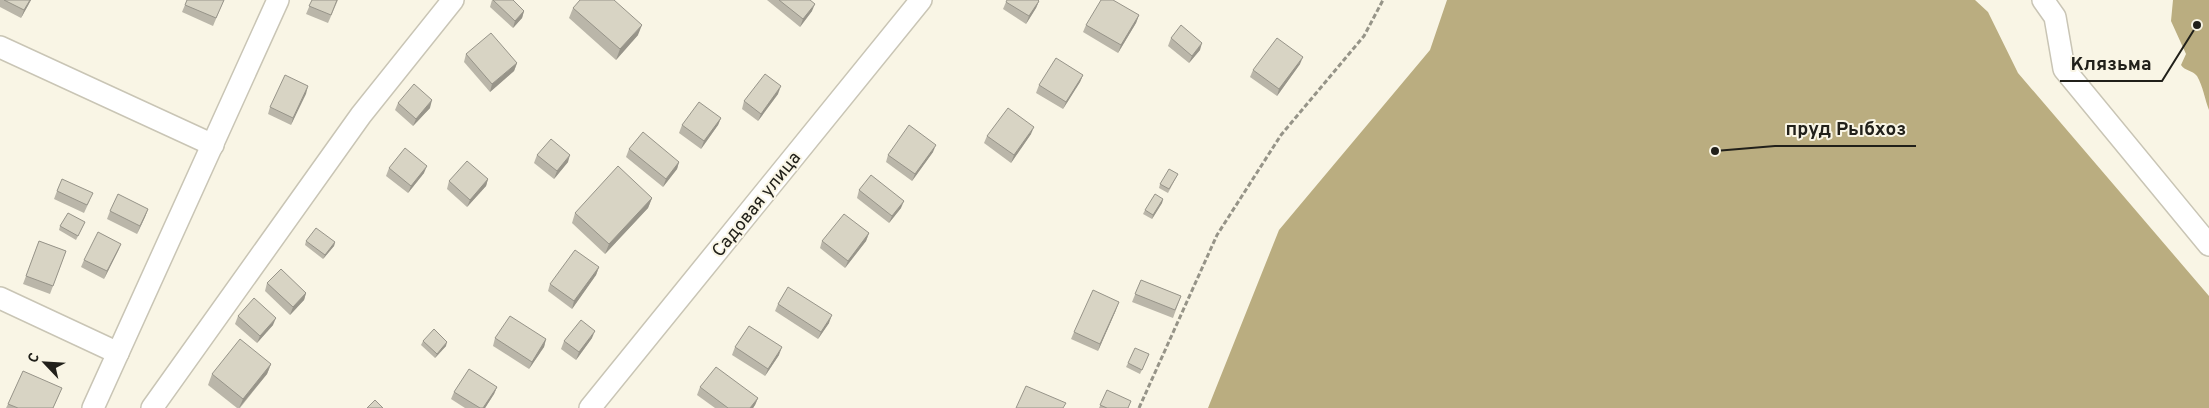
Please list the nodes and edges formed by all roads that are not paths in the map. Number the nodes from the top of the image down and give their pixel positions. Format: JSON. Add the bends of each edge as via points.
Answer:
{"nodes":[{"id":1,"x":278,"y":0,"type":"edge"},
{"id":2,"x":453,"y":0,"type":"edge"},
{"id":3,"x":921,"y":0,"type":"edge"},
{"id":4,"x":2043,"y":0,"type":"edge"},
{"id":5,"x":0,"y":47,"type":"edge"},
{"id":6,"x":212,"y":145,"type":"junction"},
{"id":7,"x":2209,"y":245,"type":"edge"},
{"id":8,"x":0,"y":298,"type":"edge"},
{"id":9,"x":118,"y":353,"type":"junction"},
{"id":10,"x":93,"y":408,"type":"edge"},
{"id":11,"x":152,"y":408,"type":"edge"},
{"id":12,"x":590,"y":408,"type":"edge"}],
"edges":[{"from":1,"to":6,"type":"street"},
{"from":2,"to":11,"type":"street","via":[[361,115]]},
{"from":3,"to":12,"type":"street","name":"Садовая улица"},
{"from":4,"to":7,"type":"street","via":[[2055,17],[2064,69]]},
{"from":5,"to":6,"type":"street"},
{"from":6,"to":9,"type":"street"},
{"from":8,"to":9,"type":"street"},
{"from":9,"to":10,"type":"street"}]}
